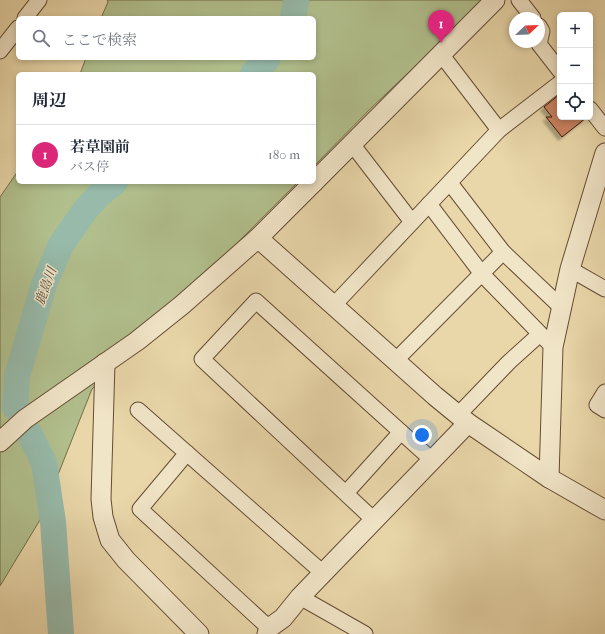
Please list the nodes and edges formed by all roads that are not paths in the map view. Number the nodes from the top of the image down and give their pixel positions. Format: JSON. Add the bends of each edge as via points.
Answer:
{"nodes":[{"id":1,"x":39,"y":0,"type":"edge"},
{"id":2,"x":495,"y":0,"type":"edge"},
{"id":3,"x":518,"y":0,"type":"edge"},
{"id":4,"x":527,"y":12,"type":"edge"},
{"id":5,"x":27,"y":16,"type":"edge"},
{"id":6,"x":16,"y":31,"type":"edge"},
{"id":7,"x":542,"y":48,"type":"edge"},
{"id":8,"x":0,"y":51,"type":"edge"},
{"id":9,"x":441,"y":54,"type":"junction"},
{"id":10,"x":557,"y":67,"type":"edge"},
{"id":11,"x":559,"y":84,"type":"edge"},
{"id":12,"x":593,"y":113,"type":"edge"},
{"id":13,"x":605,"y":128,"type":"edge"},
{"id":14,"x":499,"y":130,"type":"junction"},
{"id":15,"x":352,"y":144,"type":"junction"},
{"id":16,"x":605,"y":153,"type":"edge"},
{"id":17,"x":316,"y":180,"type":"edge"},
{"id":18,"x":450,"y":183,"type":"junction"},
{"id":19,"x":312,"y":184,"type":"edge"},
{"id":20,"x":598,"y":202,"type":"edge"},
{"id":21,"x":429,"y":204,"type":"junction"},
{"id":22,"x":412,"y":222,"type":"junction"},
{"id":23,"x":258,"y":238,"type":"junction"},
{"id":24,"x":503,"y":252,"type":"junction"},
{"id":25,"x":570,"y":269,"type":"junction"},
{"id":26,"x":482,"y":274,"type":"junction"},
{"id":27,"x":605,"y":288,"type":"edge"},
{"id":28,"x":333,"y":306,"type":"junction"},
{"id":29,"x":561,"y":307,"type":"junction"},
{"id":30,"x":546,"y":341,"type":"junction"},
{"id":31,"x":395,"y":361,"type":"junction"},
{"id":32,"x":105,"y":363,"type":"junction"},
{"id":33,"x":605,"y":392,"type":"edge"},
{"id":34,"x":138,"y":410,"type":"dead end"},
{"id":35,"x":605,"y":410,"type":"edge"},
{"id":36,"x":463,"y":419,"type":"junction"},
{"id":37,"x":401,"y":432,"type":"junction"},
{"id":38,"x":0,"y":442,"type":"edge"},
{"id":39,"x":187,"y":453,"type":"junction"},
{"id":40,"x":432,"y":460,"type":"junction"},
{"id":41,"x":549,"y":478,"type":"junction"},
{"id":42,"x":346,"y":493,"type":"junction"},
{"id":43,"x":605,"y":510,"type":"edge"},
{"id":44,"x":374,"y":520,"type":"junction"},
{"id":45,"x":323,"y":573,"type":"junction"},
{"id":46,"x":300,"y":597,"type":"junction"},
{"id":47,"x":268,"y":631,"type":"edge"},
{"id":48,"x":199,"y":634,"type":"edge"},
{"id":49,"x":365,"y":634,"type":"edge"}],
"edges":[{"from":1,"to":5,"type":"street"},
{"from":2,"to":9,"type":"street"},
{"from":3,"to":4,"type":"street"},
{"from":6,"to":8,"type":"street"},
{"from":7,"to":10,"type":"street"},
{"from":9,"to":14,"type":"street"},
{"from":9,"to":15,"type":"street"},
{"from":11,"to":14,"type":"street"},
{"from":12,"to":13,"type":"street"},
{"from":14,"to":18,"type":"street"},
{"from":15,"to":17,"type":"street"},
{"from":15,"to":22,"type":"street"},
{"from":16,"to":20,"type":"street"},
{"from":18,"to":21,"type":"street"},
{"from":18,"to":24,"type":"street"},
{"from":19,"to":23,"type":"street"},
{"from":20,"to":25,"type":"street"},
{"from":21,"to":22,"type":"street"},
{"from":21,"to":26,"type":"street"},
{"from":22,"to":28,"type":"street"},
{"from":23,"to":28,"type":"street"},
{"from":23,"to":32,"type":"street","via":[[182,305]]},
{"from":24,"to":26,"type":"street"},
{"from":24,"to":29,"type":"street"},
{"from":25,"to":27,"type":"street"},
{"from":25,"to":29,"type":"street"},
{"from":26,"to":30,"type":"street"},
{"from":26,"to":31,"type":"street"},
{"from":28,"to":31,"type":"street"},
{"from":29,"to":30,"type":"street"},
{"from":30,"to":36,"type":"street","via":[[509,362]]},
{"from":30,"to":41,"type":"street"},
{"from":31,"to":36,"type":"street"},
{"from":32,"to":38,"type":"street","via":[[25,419]]},
{"from":32,"to":48,"type":"street","via":[[101,499],[110,540],[126,560]]},
{"from":33,"to":35,"type":"street","via":[[597,405]]},
{"from":34,"to":39,"type":"street"},
{"from":36,"to":40,"type":"street"},
{"from":36,"to":41,"type":"street"},
{"from":37,"to":40,"type":"street"},
{"from":37,"to":42,"type":"street"},
{"from":37,"to":42,"type":"street","via":[[256,301],[202,359]]},
{"from":39,"to":45,"type":"street"},
{"from":39,"to":47,"type":"street","via":[[140,509]]},
{"from":40,"to":44,"type":"street"},
{"from":41,"to":43,"type":"street"},
{"from":42,"to":44,"type":"street"},
{"from":44,"to":45,"type":"street"},
{"from":45,"to":46,"type":"street"},
{"from":46,"to":47,"type":"street"},
{"from":46,"to":49,"type":"street"}]}
